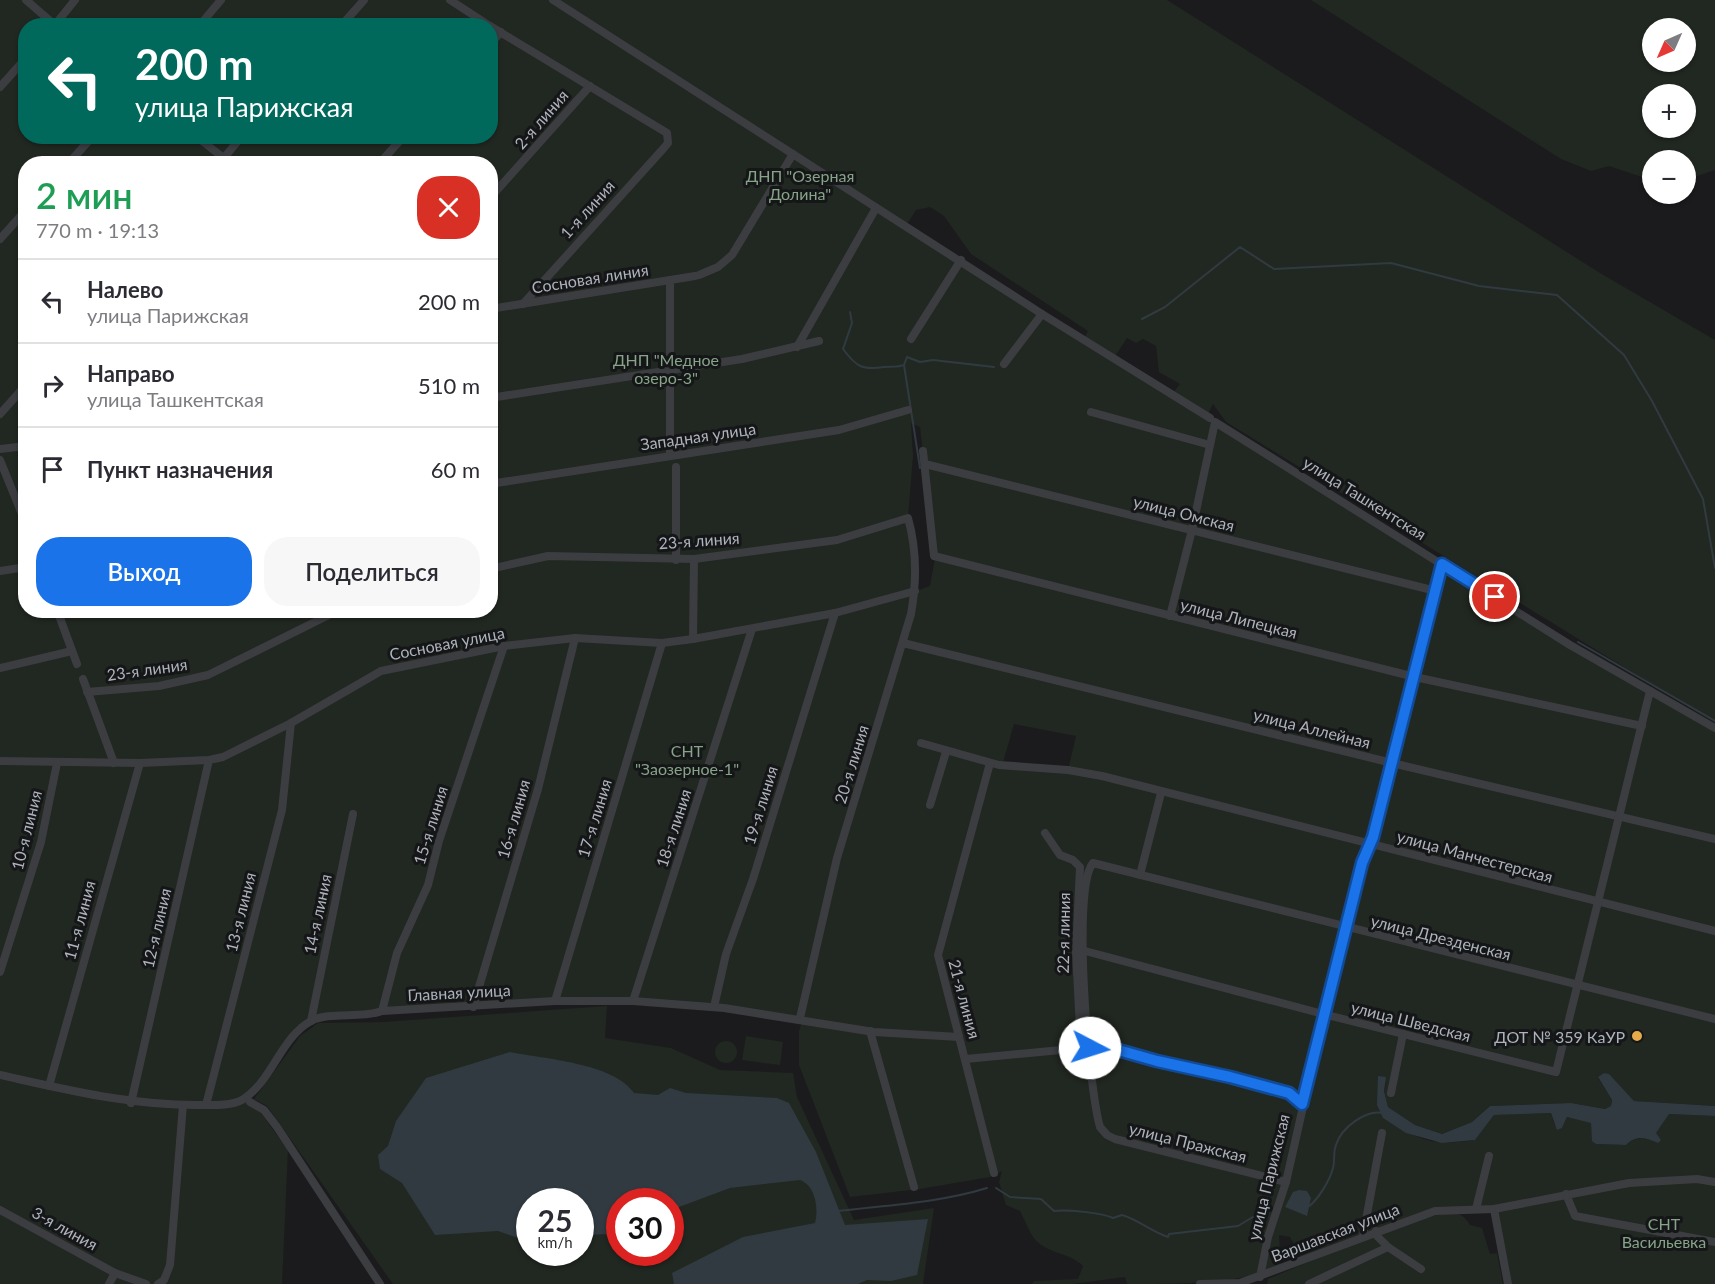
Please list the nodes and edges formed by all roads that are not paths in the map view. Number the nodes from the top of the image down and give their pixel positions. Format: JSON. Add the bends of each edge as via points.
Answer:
{"nodes":[{"id":1,"x":26,"y":0,"type":"edge"},
{"id":2,"x":75,"y":0,"type":"edge"},
{"id":3,"x":221,"y":0,"type":"edge"},
{"id":4,"x":364,"y":0,"type":"edge"},
{"id":5,"x":450,"y":0,"type":"edge"},
{"id":6,"x":553,"y":0,"type":"edge"},
{"id":7,"x":47,"y":18,"type":"edge"},
{"id":8,"x":61,"y":18,"type":"edge"},
{"id":9,"x":206,"y":18,"type":"edge"},
{"id":10,"x":348,"y":18,"type":"edge"},
{"id":11,"x":478,"y":18,"type":"edge"},
{"id":12,"x":498,"y":30,"type":"edge"},
{"id":13,"x":501,"y":32,"type":"junction"},
{"id":14,"x":498,"y":35,"type":"edge"},
{"id":15,"x":18,"y":67,"type":"edge"},
{"id":16,"x":590,"y":86,"type":"junction"},
{"id":17,"x":0,"y":87,"type":"edge"},
{"id":18,"x":86,"y":144,"type":"edge"},
{"id":19,"x":205,"y":144,"type":"edge"},
{"id":20,"x":397,"y":144,"type":"edge"},
{"id":21,"x":793,"y":154,"type":"junction"},
{"id":22,"x":75,"y":156,"type":"edge"},
{"id":23,"x":218,"y":156,"type":"edge"},
{"id":24,"x":386,"y":156,"type":"edge"},
{"id":25,"x":498,"y":189,"type":"edge"},
{"id":26,"x":876,"y":208,"type":"junction"},
{"id":27,"x":18,"y":219,"type":"edge"},
{"id":28,"x":0,"y":239,"type":"edge"},
{"id":29,"x":961,"y":260,"type":"junction"},
{"id":30,"x":670,"y":280,"type":"junction"},
{"id":31,"x":523,"y":304,"type":"junction"},
{"id":32,"x":498,"y":308,"type":"edge"},
{"id":33,"x":1042,"y":314,"type":"junction"},
{"id":34,"x":911,"y":339,"type":"dead end"},
{"id":35,"x":819,"y":341,"type":"dead end"},
{"id":36,"x":797,"y":347,"type":"junction"},
{"id":37,"x":1004,"y":364,"type":"dead end"},
{"id":38,"x":671,"y":369,"type":"junction"},
{"id":39,"x":18,"y":394,"type":"edge"},
{"id":40,"x":498,"y":397,"type":"edge"},
{"id":41,"x":908,"y":410,"type":"dead end"},
{"id":42,"x":1091,"y":412,"type":"dead end"},
{"id":43,"x":0,"y":414,"type":"edge"},
{"id":44,"x":1213,"y":420,"type":"junction"},
{"id":45,"x":1210,"y":445,"type":"junction"},
{"id":46,"x":18,"y":447,"type":"edge"},
{"id":47,"x":0,"y":449,"type":"edge"},
{"id":48,"x":923,"y":451,"type":"dead end"},
{"id":49,"x":670,"y":454,"type":"junction"},
{"id":50,"x":0,"y":460,"type":"edge"},
{"id":51,"x":925,"y":464,"type":"junction"},
{"id":52,"x":676,"y":467,"type":"dead end"},
{"id":53,"x":4,"y":478,"type":"edge"},
{"id":54,"x":498,"y":483,"type":"edge"},
{"id":55,"x":18,"y":507,"type":"edge"},
{"id":56,"x":908,"y":518,"type":"joint"},
{"id":57,"x":1192,"y":530,"type":"junction"},
{"id":58,"x":694,"y":559,"type":"junction"},
{"id":59,"x":676,"y":560,"type":"junction"},
{"id":60,"x":1442,"y":564,"type":"junction"},
{"id":61,"x":498,"y":567,"type":"edge"},
{"id":62,"x":18,"y":568,"type":"edge"},
{"id":63,"x":0,"y":570,"type":"edge"},
{"id":64,"x":915,"y":591,"type":"junction"},
{"id":65,"x":1436,"y":591,"type":"junction"},
{"id":66,"x":835,"y":613,"type":"junction"},
{"id":67,"x":1170,"y":616,"type":"junction"},
{"id":68,"x":60,"y":618,"type":"edge"},
{"id":69,"x":323,"y":618,"type":"edge"},
{"id":70,"x":752,"y":629,"type":"junction"},
{"id":71,"x":575,"y":638,"type":"junction"},
{"id":72,"x":693,"y":639,"type":"junction"},
{"id":73,"x":662,"y":643,"type":"junction"},
{"id":74,"x":903,"y":643,"type":"junction"},
{"id":75,"x":504,"y":646,"type":"junction"},
{"id":76,"x":72,"y":651,"type":"junction"},
{"id":77,"x":77,"y":664,"type":"dead end"},
{"id":78,"x":0,"y":668,"type":"edge"},
{"id":79,"x":1415,"y":677,"type":"junction"},
{"id":80,"x":83,"y":679,"type":"dead end"},
{"id":81,"x":1650,"y":691,"type":"junction"},
{"id":82,"x":87,"y":692,"type":"junction"},
{"id":83,"x":291,"y":723,"type":"junction"},
{"id":84,"x":1642,"y":726,"type":"junction"},
{"id":85,"x":1715,"y":728,"type":"edge"},
{"id":86,"x":921,"y":743,"type":"dead end"},
{"id":87,"x":946,"y":752,"type":"junction"},
{"id":88,"x":209,"y":760,"type":"junction"},
{"id":89,"x":0,"y":761,"type":"edge"},
{"id":90,"x":114,"y":763,"type":"junction"},
{"id":91,"x":140,"y":763,"type":"junction"},
{"id":92,"x":990,"y":763,"type":"junction"},
{"id":93,"x":1392,"y":763,"type":"junction"},
{"id":94,"x":57,"y":764,"type":"junction"},
{"id":95,"x":1161,"y":793,"type":"junction"},
{"id":96,"x":930,"y":805,"type":"dead end"},
{"id":97,"x":353,"y":814,"type":"dead end"},
{"id":98,"x":1619,"y":816,"type":"junction"},
{"id":99,"x":1045,"y":833,"type":"dead end"},
{"id":100,"x":1715,"y":839,"type":"edge"},
{"id":101,"x":1370,"y":844,"type":"junction"},
{"id":102,"x":1090,"y":865,"type":"joint"},
{"id":103,"x":1140,"y":874,"type":"junction"},
{"id":104,"x":1598,"y":903,"type":"junction"},
{"id":105,"x":1346,"y":928,"type":"junction"},
{"id":106,"x":1715,"y":931,"type":"edge"},
{"id":107,"x":1085,"y":951,"type":"junction"},
{"id":108,"x":0,"y":972,"type":"edge"},
{"id":109,"x":1577,"y":986,"type":"junction"},
{"id":110,"x":633,"y":1001,"type":"junction"},
{"id":111,"x":555,"y":1002,"type":"junction"},
{"id":112,"x":714,"y":1006,"type":"junction"},
{"id":113,"x":473,"y":1007,"type":"junction"},
{"id":114,"x":382,"y":1011,"type":"junction"},
{"id":115,"x":1323,"y":1014,"type":"junction"},
{"id":116,"x":800,"y":1018,"type":"junction"},
{"id":117,"x":1715,"y":1019,"type":"edge"},
{"id":118,"x":311,"y":1021,"type":"junction"},
{"id":119,"x":870,"y":1031,"type":"junction"},
{"id":120,"x":1403,"y":1034,"type":"junction"},
{"id":121,"x":959,"y":1037,"type":"junction"},
{"id":122,"x":1086,"y":1048,"type":"junction"},
{"id":123,"x":966,"y":1059,"type":"junction"},
{"id":124,"x":0,"y":1075,"type":"edge"},
{"id":125,"x":49,"y":1086,"type":"junction"},
{"id":126,"x":1390,"y":1093,"type":"dead end"},
{"id":127,"x":250,"y":1102,"type":"dead end"},
{"id":128,"x":131,"y":1103,"type":"junction"},
{"id":129,"x":1302,"y":1104,"type":"junction"},
{"id":130,"x":183,"y":1105,"type":"junction"},
{"id":131,"x":206,"y":1105,"type":"junction"},
{"id":132,"x":1382,"y":1133,"type":"dead end"},
{"id":133,"x":1489,"y":1156,"type":"dead end"},
{"id":134,"x":994,"y":1173,"type":"dead end"},
{"id":135,"x":1286,"y":1182,"type":"junction"},
{"id":136,"x":1715,"y":1182,"type":"edge"},
{"id":137,"x":914,"y":1187,"type":"dead end"},
{"id":138,"x":1566,"y":1194,"type":"junction"},
{"id":139,"x":1478,"y":1209,"type":"junction"},
{"id":140,"x":1494,"y":1209,"type":"junction"},
{"id":141,"x":0,"y":1210,"type":"edge"},
{"id":142,"x":1376,"y":1231,"type":"junction"},
{"id":143,"x":1363,"y":1236,"type":"junction"},
{"id":144,"x":1715,"y":1242,"type":"edge"},
{"id":145,"x":1388,"y":1247,"type":"junction"},
{"id":146,"x":1420,"y":1269,"type":"dead end"},
{"id":147,"x":115,"y":1273,"type":"junction"},
{"id":148,"x":1260,"y":1277,"type":"junction"},
{"id":149,"x":109,"y":1284,"type":"edge"},
{"id":150,"x":146,"y":1284,"type":"edge"},
{"id":151,"x":158,"y":1284,"type":"edge"},
{"id":152,"x":380,"y":1284,"type":"edge"},
{"id":153,"x":1200,"y":1284,"type":"edge"},
{"id":154,"x":1309,"y":1284,"type":"edge"},
{"id":155,"x":1508,"y":1284,"type":"edge"}],
"edges":[{"from":1,"to":7,"type":"street"},
{"from":2,"to":8,"type":"street"},
{"from":3,"to":9,"type":"street"},
{"from":4,"to":10,"type":"street"},
{"from":5,"to":11,"type":"street"},
{"from":6,"to":21,"type":"street","name":"улица Ташкентская"},
{"from":12,"to":13,"type":"street"},
{"from":13,"to":14,"type":"street"},
{"from":13,"to":16,"type":"street"},
{"from":15,"to":17,"type":"street"},
{"from":16,"to":25,"type":"street","name":"2-я линия"},
{"from":16,"to":31,"type":"street","name":"1-я линия","via":[[667,133],[668,142]]},
{"from":18,"to":22,"type":"street"},
{"from":19,"to":23,"type":"street"},
{"from":20,"to":24,"type":"street"},
{"from":21,"to":26,"type":"street","name":"улица Ташкентская"},
{"from":21,"to":30,"type":"street","name":"Сосновая линия","via":[[732,255],[718,267],[697,276]]},
{"from":26,"to":29,"type":"street","name":"улица Ташкентская"},
{"from":26,"to":36,"type":"street"},
{"from":27,"to":28,"type":"street"},
{"from":29,"to":33,"type":"street","name":"улица Ташкентская"},
{"from":29,"to":34,"type":"street"},
{"from":30,"to":31,"type":"street","name":"Сосновая линия"},
{"from":30,"to":38,"type":"street"},
{"from":31,"to":32,"type":"street","name":"Сосновая линия"},
{"from":33,"to":37,"type":"street"},
{"from":33,"to":44,"type":"street","name":"улица Ташкентская"},
{"from":35,"to":36,"type":"street"},
{"from":36,"to":38,"type":"street"},
{"from":38,"to":40,"type":"street"},
{"from":38,"to":49,"type":"street"},
{"from":39,"to":43,"type":"street"},
{"from":41,"to":49,"type":"street","name":"Западная улица","via":[[839,430]]},
{"from":42,"to":45,"type":"street"},
{"from":44,"to":45,"type":"street"},
{"from":44,"to":60,"type":"street","name":"улица Ташкентская"},
{"from":45,"to":57,"type":"street"},
{"from":46,"to":47,"type":"street"},
{"from":48,"to":51,"type":"street","name":"улица Липецкая"},
{"from":49,"to":54,"type":"street","name":"Западная улица"},
{"from":50,"to":53,"type":"street"},
{"from":51,"to":57,"type":"street","name":"улица Омская"},
{"from":51,"to":67,"type":"street","name":"улица Липецкая","via":[[934,556]]},
{"from":52,"to":59,"type":"street"},
{"from":53,"to":55,"type":"street"},
{"from":56,"to":58,"type":"street","name":"23-я линия","via":[[837,540]]},
{"from":56,"to":64,"type":"street","name":"20-я линия","via":[[915,546]]},
{"from":57,"to":65,"type":"street","name":"улица Омская"},
{"from":57,"to":67,"type":"street"},
{"from":58,"to":59,"type":"street","name":"23-я линия"},
{"from":58,"to":72,"type":"street"},
{"from":59,"to":61,"type":"street","name":"23-я линия","via":[[548,556]]},
{"from":60,"to":65,"type":"street","name":"улица Парижская"},
{"from":60,"to":81,"type":"street","name":"улица Ташкентская"},
{"from":62,"to":63,"type":"street"},
{"from":64,"to":66,"type":"street","name":"Сосновая улица"},
{"from":64,"to":74,"type":"street","name":"20-я линия"},
{"from":65,"to":79,"type":"street","name":"улица Парижская"},
{"from":66,"to":70,"type":"street","name":"Сосновая улица"},
{"from":66,"to":112,"type":"street","name":"19-я линия","via":[[726,954]]},
{"from":67,"to":79,"type":"street","name":"улица Липецкая"},
{"from":68,"to":76,"type":"street"},
{"from":69,"to":82,"type":"street","name":"23-я линия","via":[[208,675],[159,686]]},
{"from":70,"to":72,"type":"street","name":"Сосновая улица"},
{"from":70,"to":110,"type":"street","name":"18-я линия"},
{"from":71,"to":73,"type":"street","name":"Сосновая улица"},
{"from":71,"to":75,"type":"street","name":"Сосновая улица"},
{"from":71,"to":113,"type":"street","name":"16-я линия","via":[[538,789]]},
{"from":72,"to":73,"type":"street","name":"Сосновая улица"},
{"from":73,"to":111,"type":"street","name":"17-я линия"},
{"from":74,"to":93,"type":"street","name":"улица Аллейная"},
{"from":74,"to":116,"type":"street","name":"20-я линия","via":[[837,858]]},
{"from":75,"to":83,"type":"street","name":"Сосновая улица","via":[[381,671]]},
{"from":75,"to":114,"type":"street","name":"15-я линия","via":[[428,885],[397,953]]},
{"from":76,"to":77,"type":"street"},
{"from":76,"to":78,"type":"street"},
{"from":79,"to":84,"type":"street","name":"улица Липецкая"},
{"from":79,"to":93,"type":"street","name":"улица Парижская"},
{"from":80,"to":82,"type":"street"},
{"from":81,"to":84,"type":"street"},
{"from":81,"to":85,"type":"street","name":"улица Ташкентская"},
{"from":82,"to":90,"type":"street"},
{"from":83,"to":88,"type":"street","name":"Сосновая улица","via":[[223,757]]},
{"from":83,"to":131,"type":"street","name":"13-я линия","via":[[282,810]]},
{"from":84,"to":98,"type":"street"},
{"from":86,"to":87,"type":"street","name":"улица Манчестерская"},
{"from":87,"to":92,"type":"street","name":"улица Манчестерская"},
{"from":87,"to":96,"type":"street"},
{"from":88,"to":91,"type":"street","name":"Сосновая улица"},
{"from":88,"to":128,"type":"street","name":"12-я линия"},
{"from":89,"to":94,"type":"street","name":"Сосновая улица"},
{"from":90,"to":91,"type":"street","name":"Сосновая улица"},
{"from":90,"to":94,"type":"street","name":"Сосновая улица"},
{"from":91,"to":125,"type":"street","name":"11-я линия"},
{"from":92,"to":95,"type":"street","name":"улица Манчестерская","via":[[1079,771]]},
{"from":92,"to":121,"type":"street","name":"21-я линия","via":[[938,955]]},
{"from":93,"to":98,"type":"street","name":"улица Аллейная"},
{"from":93,"to":101,"type":"street","name":"улица Парижская"},
{"from":94,"to":108,"type":"street","name":"10-я линия","via":[[41,842]]},
{"from":95,"to":101,"type":"street","name":"улица Манчестерская"},
{"from":95,"to":103,"type":"street"},
{"from":97,"to":118,"type":"street","name":"14-я линия"},
{"from":98,"to":100,"type":"street","name":"улица Аллейная"},
{"from":98,"to":104,"type":"street"},
{"from":99,"to":122,"type":"street","name":"22-я линия","via":[[1060,855],[1080,867],[1076,952]]},
{"from":101,"to":104,"type":"street","name":"улица Манчестерская"},
{"from":101,"to":105,"type":"street","name":"улица Парижская"},
{"from":102,"to":103,"type":"street","name":"улица Дрезденская"},
{"from":102,"to":107,"type":"street","name":"улица Пражская","via":[[1082,930]]},
{"from":103,"to":105,"type":"street","name":"улица Дрезденская"},
{"from":104,"to":106,"type":"street","name":"улица Манчестерская"},
{"from":104,"to":109,"type":"street"},
{"from":105,"to":109,"type":"street","name":"улица Дрезденская"},
{"from":105,"to":115,"type":"street","name":"улица Парижская"},
{"from":107,"to":115,"type":"street","name":"улица Шведская"},
{"from":107,"to":122,"type":"street","name":"улица Пражская"},
{"from":109,"to":117,"type":"street","name":"улица Дрезденская"},
{"from":109,"to":120,"type":"street","name":"улица Шведская","via":[[1556,1072]]},
{"from":110,"to":111,"type":"street","name":"Главная улица"},
{"from":110,"to":112,"type":"street","name":"Главная улица"},
{"from":111,"to":113,"type":"street","name":"Главная улица"},
{"from":112,"to":116,"type":"street","name":"Главная улица"},
{"from":113,"to":114,"type":"street","name":"Главная улица"},
{"from":114,"to":118,"type":"street","name":"Главная улица"},
{"from":115,"to":120,"type":"street","name":"улица Шведская"},
{"from":115,"to":129,"type":"street","name":"улица Парижская"},
{"from":116,"to":119,"type":"street","name":"Главная улица"},
{"from":118,"to":131,"type":"street","via":[[297,1031],[259,1083],[241,1100]]},
{"from":119,"to":121,"type":"street","name":"Главная улица"},
{"from":119,"to":137,"type":"street"},
{"from":120,"to":126,"type":"street"},
{"from":121,"to":123,"type":"street","name":"21-я линия"},
{"from":122,"to":123,"type":"street"},
{"from":122,"to":129,"type":"street","via":[[1104,1046],[1230,1077],[1289,1093]]},
{"from":122,"to":135,"type":"street","name":"улица Пражская","via":[[1098,1118],[1107,1135]]},
{"from":123,"to":134,"type":"street","name":"21-я линия"},
{"from":124,"to":125,"type":"street"},
{"from":125,"to":128,"type":"street"},
{"from":127,"to":152,"type":"street","via":[[264,1110],[277,1127]]},
{"from":128,"to":130,"type":"street"},
{"from":129,"to":135,"type":"street","name":"улица Парижская"},
{"from":130,"to":131,"type":"street"},
{"from":130,"to":151,"type":"street","via":[[170,1265]]},
{"from":132,"to":143,"type":"street"},
{"from":133,"to":139,"type":"street"},
{"from":135,"to":148,"type":"street","name":"улица Парижская"},
{"from":136,"to":138,"type":"street","name":"Варшавская улица","via":[[1697,1179],[1629,1183]]},
{"from":138,"to":140,"type":"street","name":"Варшавская улица"},
{"from":138,"to":144,"type":"street","via":[[1575,1216]]},
{"from":139,"to":140,"type":"street","name":"Варшавская улица"},
{"from":139,"to":142,"type":"street","name":"Варшавская улица","via":[[1435,1210]]},
{"from":140,"to":155,"type":"street"},
{"from":141,"to":147,"type":"street","name":"3-я линия"},
{"from":142,"to":143,"type":"street","name":"Варшавская улица"},
{"from":142,"to":145,"type":"street"},
{"from":143,"to":148,"type":"street","name":"Варшавская улица"},
{"from":145,"to":146,"type":"street"},
{"from":145,"to":154,"type":"street"},
{"from":147,"to":149,"type":"street"},
{"from":147,"to":150,"type":"street","name":"3-я линия"},
{"from":148,"to":153,"type":"street","name":"Варшавская улица","via":[[1240,1283]]}]}
